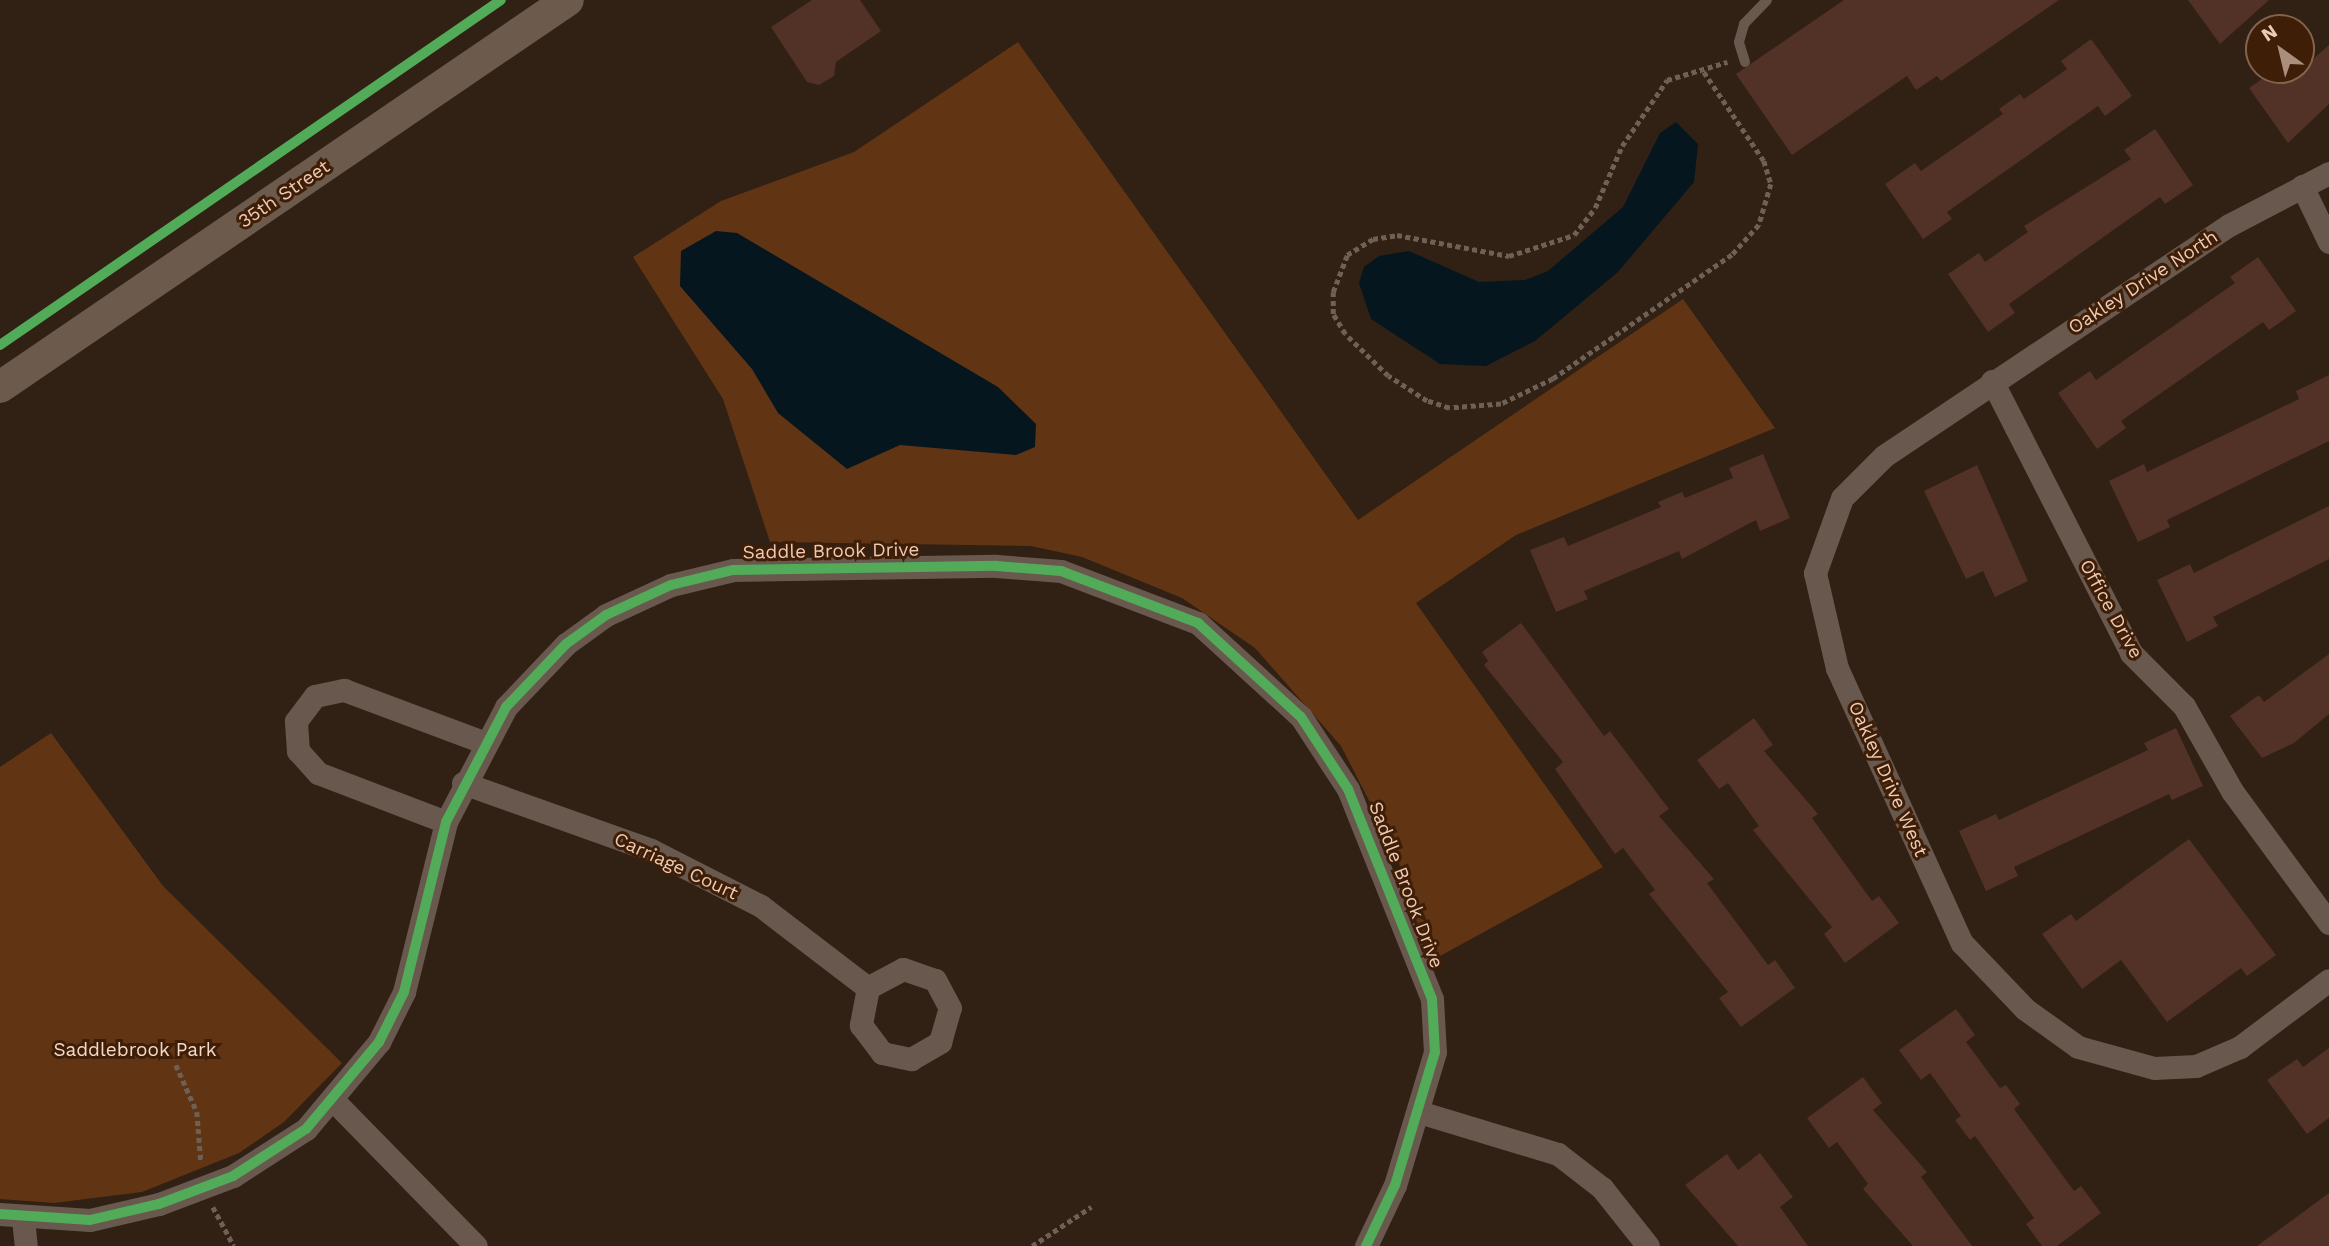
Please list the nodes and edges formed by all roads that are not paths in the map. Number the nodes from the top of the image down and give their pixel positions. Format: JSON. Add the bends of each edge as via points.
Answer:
{"nodes":[{"id":1,"x":568,"y":0,"type":"edge"},
{"id":2,"x":1767,"y":0,"type":"edge"},
{"id":3,"x":1744,"y":57,"type":"road end"},
{"id":4,"x":2329,"y":173,"type":"edge"},
{"id":5,"x":2301,"y":186,"type":"junction"},
{"id":6,"x":2329,"y":242,"type":"edge"},
{"id":7,"x":1992,"y":381,"type":"junction"},
{"id":8,"x":0,"y":387,"type":"edge"},
{"id":9,"x":1962,"y":400,"type":"joint"},
{"id":10,"x":486,"y":743,"type":"junction"},
{"id":11,"x":463,"y":783,"type":"junction"},
{"id":12,"x":446,"y":822,"type":"junction"},
{"id":13,"x":2329,"y":923,"type":"edge"},
{"id":14,"x":2329,"y":980,"type":"edge"},
{"id":15,"x":868,"y":988,"type":"dead end"},
{"id":16,"x":334,"y":1100,"type":"junction"},
{"id":17,"x":1419,"y":1112,"type":"junction"},
{"id":18,"x":0,"y":1214,"type":"edge"},
{"id":19,"x":23,"y":1219,"type":"junction"},
{"id":20,"x":26,"y":1246,"type":"edge"},
{"id":21,"x":476,"y":1246,"type":"edge"},
{"id":22,"x":1366,"y":1246,"type":"edge"},
{"id":23,"x":1648,"y":1246,"type":"edge"}],
"edges":[{"from":1,"to":8,"type":"street","name":"35th Street"},
{"from":2,"to":3,"type":"lane","via":[[1744,24]]},
{"from":4,"to":5,"type":"street","name":"Oakley Drive North"},
{"from":5,"to":6,"type":"street"},
{"from":5,"to":7,"type":"street","name":"Oakley Drive North","via":[[2230,225]]},
{"from":7,"to":9,"type":"street","name":"Oakley Drive North"},
{"from":7,"to":13,"type":"street","name":"Office Drive","via":[[2131,653],[2184,706],[2232,790]]},
{"from":9,"to":14,"type":"street","name":"Oakley Drive West","via":[[1884,456],[1836,510],[1815,573],[1829,648],[1962,943],[2025,1009],[2078,1046],[2154,1068],[2196,1066],[2240,1046]]},
{"from":10,"to":11,"type":"street","name":"Saddle Brook Drive"},
{"from":10,"to":12,"type":"street","via":[[344,690],[315,696],[296,720],[298,751],[318,773]]},
{"from":10,"to":17,"type":"street","name":"Saddle Brook Drive","via":[[524,685],[566,644],[606,615],[714,574],[780,566],[996,566],[1062,571],[1124,590],[1198,623],[1250,665],[1301,717],[1349,789],[1432,999],[1435,1052]]},
{"from":11,"to":12,"type":"street","name":"Saddle Brook Drive"},
{"from":11,"to":15,"type":"street","name":"Carriage Court","via":[[651,850],[761,906]]},
{"from":12,"to":16,"type":"street","name":"Saddle Brook Drive","via":[[404,992],[379,1042]]},
{"from":16,"to":19,"type":"street","name":"Saddle Brook Drive","via":[[272,1154],[202,1189],[90,1220]]},
{"from":16,"to":21,"type":"street"},
{"from":17,"to":22,"type":"street","name":"Saddle Brook Drive"},
{"from":17,"to":23,"type":"street","via":[[1558,1154],[1602,1188]]},
{"from":18,"to":19,"type":"street","name":"Saddle Brook Drive"},
{"from":19,"to":20,"type":"street"}]}
